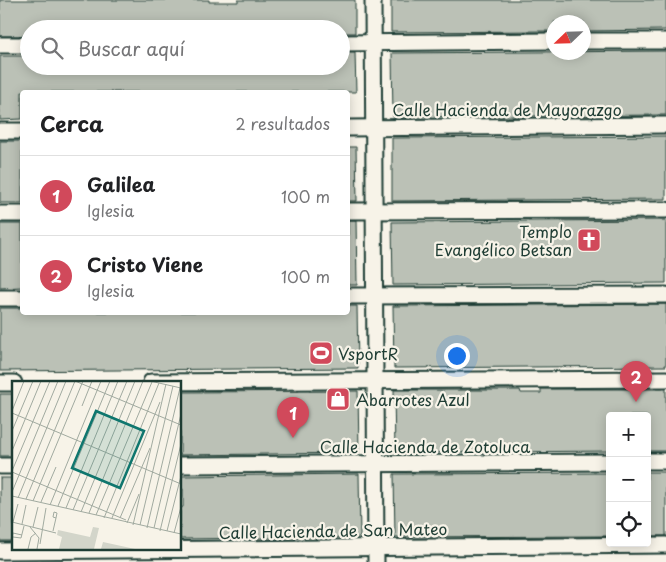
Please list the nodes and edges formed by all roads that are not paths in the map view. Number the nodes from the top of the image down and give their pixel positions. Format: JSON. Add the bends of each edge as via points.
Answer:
{"nodes":[{"id":1,"x":373,"y":0,"type":"edge"},
{"id":2,"x":546,"y":41,"type":"edge"},
{"id":3,"x":591,"y":41,"type":"edge"},
{"id":4,"x":666,"y":41,"type":"edge"},
{"id":5,"x":373,"y":42,"type":"junction"},
{"id":6,"x":350,"y":43,"type":"edge"},
{"id":7,"x":0,"y":45,"type":"edge"},
{"id":8,"x":20,"y":45,"type":"edge"},
{"id":9,"x":666,"y":125,"type":"edge"},
{"id":10,"x":350,"y":128,"type":"edge"},
{"id":11,"x":374,"y":128,"type":"junction"},
{"id":12,"x":20,"y":130,"type":"edge"},
{"id":13,"x":0,"y":131,"type":"edge"},
{"id":14,"x":666,"y":210,"type":"edge"},
{"id":15,"x":350,"y":211,"type":"edge"},
{"id":16,"x":374,"y":211,"type":"junction"},
{"id":17,"x":0,"y":214,"type":"edge"},
{"id":18,"x":20,"y":214,"type":"edge"},
{"id":19,"x":666,"y":295,"type":"edge"},
{"id":20,"x":350,"y":296,"type":"edge"},
{"id":21,"x":375,"y":296,"type":"junction"},
{"id":22,"x":0,"y":298,"type":"edge"},
{"id":23,"x":20,"y":298,"type":"edge"},
{"id":24,"x":666,"y":379,"type":"edge"},
{"id":25,"x":375,"y":380,"type":"junction"},
{"id":26,"x":181,"y":382,"type":"edge"},
{"id":27,"x":651,"y":461,"type":"edge"},
{"id":28,"x":666,"y":461,"type":"edge"},
{"id":29,"x":606,"y":462,"type":"edge"},
{"id":30,"x":376,"y":464,"type":"junction"},
{"id":31,"x":181,"y":465,"type":"edge"},
{"id":32,"x":666,"y":545,"type":"edge"},
{"id":33,"x":376,"y":547,"type":"junction"},
{"id":34,"x":181,"y":549,"type":"edge"},
{"id":35,"x":94,"y":550,"type":"edge"},
{"id":36,"x":0,"y":551,"type":"edge"},
{"id":37,"x":376,"y":562,"type":"edge"}],
"edges":[{"from":1,"to":5,"type":"street"},
{"from":2,"to":5,"type":"street"},
{"from":3,"to":4,"type":"street"},
{"from":5,"to":6,"type":"street"},
{"from":5,"to":11,"type":"street"},
{"from":7,"to":8,"type":"street"},
{"from":9,"to":11,"type":"street","name":"Calle Hacienda de Mayorazgo"},
{"from":10,"to":11,"type":"street","name":"Calle Hacienda de Mayorazgo"},
{"from":11,"to":16,"type":"street"},
{"from":12,"to":13,"type":"street"},
{"from":14,"to":16,"type":"street"},
{"from":15,"to":16,"type":"street"},
{"from":16,"to":21,"type":"street"},
{"from":17,"to":18,"type":"street"},
{"from":19,"to":21,"type":"street"},
{"from":20,"to":21,"type":"street"},
{"from":21,"to":25,"type":"street"},
{"from":22,"to":23,"type":"street"},
{"from":24,"to":25,"type":"street"},
{"from":25,"to":26,"type":"street"},
{"from":25,"to":30,"type":"street"},
{"from":27,"to":28,"type":"street"},
{"from":29,"to":30,"type":"street","name":"Calle Hacienda de Zotoluca"},
{"from":30,"to":31,"type":"street","name":"Calle Hacienda de Zotoluca"},
{"from":30,"to":33,"type":"street"},
{"from":32,"to":33,"type":"street","name":"Calle Hacienda de San Mateo"},
{"from":33,"to":34,"type":"street","name":"Calle Hacienda de San Mateo"},
{"from":33,"to":37,"type":"street"},
{"from":35,"to":36,"type":"street","name":"Calle Hacienda de San Mateo"}]}
